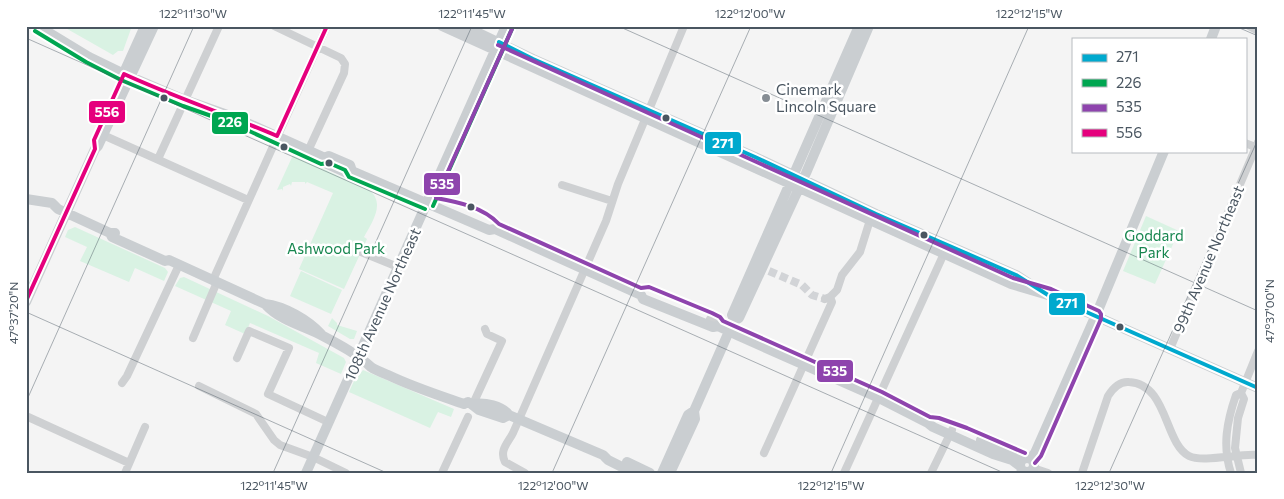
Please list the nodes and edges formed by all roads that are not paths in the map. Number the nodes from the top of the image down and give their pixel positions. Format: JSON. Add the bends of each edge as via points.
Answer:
{"nodes":[{"id":1,"x":144,"y":26,"type":"edge"},
{"id":2,"x":154,"y":26,"type":"edge"},
{"id":3,"x":219,"y":26,"type":"edge"},
{"id":4,"x":274,"y":26,"type":"edge"},
{"id":5,"x":327,"y":26,"type":"edge"},
{"id":6,"x":442,"y":26,"type":"edge"},
{"id":7,"x":464,"y":26,"type":"edge"},
{"id":8,"x":506,"y":26,"type":"edge"},
{"id":9,"x":684,"y":26,"type":"edge"},
{"id":10,"x":1216,"y":26,"type":"edge"},
{"id":11,"x":1249,"y":26,"type":"edge"},
{"id":12,"x":860,"y":27,"type":"edge"},
{"id":13,"x":41,"y":28,"type":"edge"},
{"id":14,"x":1258,"y":31,"type":"edge"},
{"id":15,"x":1211,"y":38,"type":"edge"},
{"id":16,"x":318,"y":46,"type":"junction"},
{"id":17,"x":497,"y":46,"type":"junction"},
{"id":18,"x":840,"y":70,"type":"junction"},
{"id":19,"x":127,"y":75,"type":"junction"},
{"id":20,"x":185,"y":100,"type":"junction"},
{"id":21,"x":837,"y":100,"type":"junction"},
{"id":22,"x":647,"y":115,"type":"junction"},
{"id":23,"x":103,"y":135,"type":"junction"},
{"id":24,"x":277,"y":136,"type":"junction"},
{"id":25,"x":1257,"y":146,"type":"edge"},
{"id":26,"x":95,"y":149,"type":"junction"},
{"id":27,"x":308,"y":151,"type":"junction"},
{"id":28,"x":1164,"y":152,"type":"edge"},
{"id":29,"x":158,"y":159,"type":"junction"},
{"id":30,"x":796,"y":182,"type":"junction"},
{"id":31,"x":562,"y":185,"type":"dead end"},
{"id":32,"x":26,"y":199,"type":"edge"},
{"id":33,"x":248,"y":200,"type":"junction"},
{"id":34,"x":612,"y":200,"type":"junction"},
{"id":35,"x":427,"y":203,"type":"junction"},
{"id":36,"x":26,"y":206,"type":"edge"},
{"id":37,"x":56,"y":208,"type":"junction"},
{"id":38,"x":67,"y":213,"type":"junction"},
{"id":39,"x":870,"y":220,"type":"junction"},
{"id":40,"x":946,"y":249,"type":"junction"},
{"id":41,"x":361,"y":252,"type":"dead end"},
{"id":42,"x":966,"y":262,"type":"junction"},
{"id":43,"x":179,"y":265,"type":"junction"},
{"id":44,"x":398,"y":267,"type":"junction"},
{"id":45,"x":584,"y":270,"type":"junction"},
{"id":46,"x":1006,"y":270,"type":"junction"},
{"id":47,"x":215,"y":281,"type":"junction"},
{"id":48,"x":1048,"y":295,"type":"junction"},
{"id":49,"x":26,"y":302,"type":"edge"},
{"id":50,"x":1095,"y":316,"type":"junction"},
{"id":51,"x":734,"y":320,"type":"junction"},
{"id":52,"x":485,"y":329,"type":"dead end"},
{"id":53,"x":729,"y":331,"type":"junction"},
{"id":54,"x":193,"y":338,"type":"dead end"},
{"id":55,"x":1170,"y":349,"type":"junction"},
{"id":56,"x":1258,"y":351,"type":"edge"},
{"id":57,"x":359,"y":356,"type":"junction"},
{"id":58,"x":237,"y":358,"type":"dead end"},
{"id":59,"x":804,"y":365,"type":"junction"},
{"id":60,"x":122,"y":382,"type":"dead end"},
{"id":61,"x":1245,"y":382,"type":"junction"},
{"id":62,"x":199,"y":386,"type":"dead end"},
{"id":63,"x":1258,"y":388,"type":"edge"},
{"id":64,"x":1241,"y":392,"type":"junction"},
{"id":65,"x":879,"y":398,"type":"junction"},
{"id":66,"x":471,"y":403,"type":"junction"},
{"id":67,"x":694,"y":411,"type":"junction"},
{"id":68,"x":26,"y":416,"type":"edge"},
{"id":69,"x":468,"y":417,"type":"dead end"},
{"id":70,"x":514,"y":417,"type":"junction"},
{"id":71,"x":328,"y":422,"type":"junction"},
{"id":72,"x":145,"y":427,"type":"dead end"},
{"id":73,"x":951,"y":432,"type":"junction"},
{"id":74,"x":764,"y":453,"type":"dead end"},
{"id":75,"x":603,"y":455,"type":"junction"},
{"id":76,"x":1236,"y":455,"type":"junction"},
{"id":77,"x":1258,"y":455,"type":"edge"},
{"id":78,"x":1227,"y":456,"type":"junction"},
{"id":79,"x":313,"y":457,"type":"junction"},
{"id":80,"x":129,"y":463,"type":"junction"},
{"id":81,"x":1026,"y":466,"type":"edge"},
{"id":82,"x":125,"y":473,"type":"edge"},
{"id":83,"x":306,"y":473,"type":"edge"},
{"id":84,"x":346,"y":473,"type":"edge"},
{"id":85,"x":442,"y":473,"type":"edge"},
{"id":86,"x":525,"y":473,"type":"edge"},
{"id":87,"x":634,"y":473,"type":"edge"},
{"id":88,"x":650,"y":473,"type":"edge"},
{"id":89,"x":662,"y":473,"type":"edge"},
{"id":90,"x":670,"y":473,"type":"edge"},
{"id":91,"x":844,"y":473,"type":"edge"},
{"id":92,"x":931,"y":473,"type":"edge"},
{"id":93,"x":1048,"y":473,"type":"edge"},
{"id":94,"x":1082,"y":473,"type":"edge"},
{"id":95,"x":1230,"y":473,"type":"edge"},
{"id":96,"x":1241,"y":473,"type":"edge"}],
"edges":[{"from":1,"to":19,"type":"main road"},
{"from":2,"to":19,"type":"main road"},
{"from":3,"to":20,"type":"street"},
{"from":4,"to":16,"type":"street"},
{"from":5,"to":16,"type":"street"},
{"from":6,"to":17,"type":"main road"},
{"from":7,"to":17,"type":"main road"},
{"from":8,"to":17,"type":"main road","name":"108th Avenue Northeast"},
{"from":9,"to":22,"type":"street"},
{"from":10,"to":15,"type":"main road"},
{"from":11,"to":14,"type":"street"},
{"from":12,"to":18,"type":"main road"},
{"from":12,"to":21,"type":"main road"},
{"from":13,"to":19,"type":"main road"},
{"from":16,"to":24,"type":"street"},
{"from":16,"to":27,"type":"street","via":[[341,58],[345,64],[344,73]]},
{"from":17,"to":22,"type":"main road","via":[[533,59]]},
{"from":17,"to":35,"type":"main road","name":"108th Avenue Northeast"},
{"from":18,"to":21,"type":"main road","via":[[843,73]]},
{"from":18,"to":30,"type":"main road"},
{"from":19,"to":20,"type":"main road"},
{"from":19,"to":23,"type":"main road","via":[[125,87]]},
{"from":19,"to":26,"type":"main road","via":[[94,140]]},
{"from":20,"to":24,"type":"main road"},
{"from":20,"to":29,"type":"street"},
{"from":21,"to":30,"type":"main road"},
{"from":22,"to":30,"type":"main road","via":[[755,157]]},
{"from":22,"to":34,"type":"street"},
{"from":23,"to":26,"type":"main road"},
{"from":23,"to":29,"type":"street"},
{"from":24,"to":27,"type":"main road"},
{"from":24,"to":33,"type":"street"},
{"from":25,"to":55,"type":"street","name":"99th Avenue Northeast"},
{"from":26,"to":38,"type":"main road"},
{"from":27,"to":35,"type":"main road","via":[[347,173],[352,171]]},
{"from":28,"to":50,"type":"main road"},
{"from":29,"to":33,"type":"street"},
{"from":30,"to":39,"type":"main road"},
{"from":30,"to":40,"type":"main road"},
{"from":30,"to":51,"type":"main road","via":[[732,315]]},
{"from":30,"to":51,"type":"main road","via":[[766,269],[739,318]]},
{"from":31,"to":34,"type":"street"},
{"from":32,"to":37,"type":"main road","via":[[52,204]]},
{"from":33,"to":47,"type":"street"},
{"from":34,"to":45,"type":"street"},
{"from":35,"to":44,"type":"main road","name":"108th Avenue Northeast"},
{"from":35,"to":45,"type":"main road","via":[[489,230],[495,229]]},
{"from":36,"to":37,"type":"main road"},
{"from":37,"to":38,"type":"main road"},
{"from":38,"to":43,"type":"main road","via":[[110,233],[112,237]]},
{"from":38,"to":49,"type":"main road"},
{"from":39,"to":40,"type":"main road"},
{"from":39,"to":59,"type":"street","via":[[860,252],[842,275],[837,290],[828,298],[832,302]]},
{"from":40,"to":42,"type":"main road"},
{"from":40,"to":46,"type":"main road"},
{"from":40,"to":65,"type":"street"},
{"from":41,"to":44,"type":"street"},
{"from":42,"to":46,"type":"main road","via":[[971,261],[1000,274]]},
{"from":42,"to":48,"type":"main road","via":[[1011,284]]},
{"from":43,"to":47,"type":"main road"},
{"from":43,"to":60,"type":"street"},
{"from":44,"to":57,"type":"main road","name":"108th Avenue Northeast"},
{"from":45,"to":53,"type":"main road","via":[[641,295],[643,299]]},
{"from":45,"to":70,"type":"street"},
{"from":46,"to":48,"type":"main road"},
{"from":47,"to":54,"type":"street"},
{"from":47,"to":57,"type":"main road","via":[[284,310]]},
{"from":48,"to":50,"type":"main road"},
{"from":50,"to":55,"type":"main road"},
{"from":50,"to":81,"type":"main road","via":[[1035,453]]},
{"from":51,"to":53,"type":"main road"},
{"from":52,"to":66,"type":"street","via":[[487,334],[502,340]]},
{"from":53,"to":59,"type":"main road"},
{"from":53,"to":67,"type":"main road"},
{"from":55,"to":61,"type":"main road"},
{"from":56,"to":61,"type":"street"},
{"from":57,"to":66,"type":"main road","via":[[370,366],[420,389],[464,404]]},
{"from":57,"to":71,"type":"main road","name":"108th Avenue Northeast"},
{"from":58,"to":71,"type":"street","via":[[249,331],[289,348],[268,394]]},
{"from":59,"to":65,"type":"main road"},
{"from":59,"to":74,"type":"street"},
{"from":61,"to":63,"type":"main road"},
{"from":61,"to":64,"type":"street"},
{"from":62,"to":79,"type":"street","via":[[256,414],[280,445]]},
{"from":64,"to":76,"type":"street","via":[[1244,399],[1238,418]]},
{"from":64,"to":78,"type":"street","via":[[1236,395],[1227,420]]},
{"from":65,"to":73,"type":"main road","via":[[933,427]]},
{"from":65,"to":91,"type":"street"},
{"from":66,"to":70,"type":"main road","via":[[479,410],[503,418]]},
{"from":67,"to":89,"type":"main road","via":[[688,415]]},
{"from":67,"to":90,"type":"main road","via":[[695,419]]},
{"from":68,"to":80,"type":"street"},
{"from":69,"to":85,"type":"street"},
{"from":70,"to":75,"type":"main road"},
{"from":70,"to":86,"type":"street","via":[[502,455],[504,462]]},
{"from":71,"to":79,"type":"main road","name":"108th Avenue Northeast"},
{"from":72,"to":80,"type":"street"},
{"from":73,"to":81,"type":"main road"},
{"from":73,"to":92,"type":"street"},
{"from":75,"to":87,"type":"main road"},
{"from":75,"to":88,"type":"main road","via":[[611,455]]},
{"from":76,"to":77,"type":"street"},
{"from":76,"to":78,"type":"street"},
{"from":76,"to":96,"type":"street"},
{"from":78,"to":94,"type":"street","via":[[1200,459],[1184,453],[1152,394],[1138,384],[1125,382],[1114,387],[1108,396]]},
{"from":78,"to":95,"type":"street"},
{"from":79,"to":83,"type":"main road","name":"108th Avenue Northeast"},
{"from":79,"to":84,"type":"street"},
{"from":80,"to":82,"type":"street"},
{"from":81,"to":93,"type":"street"}]}
